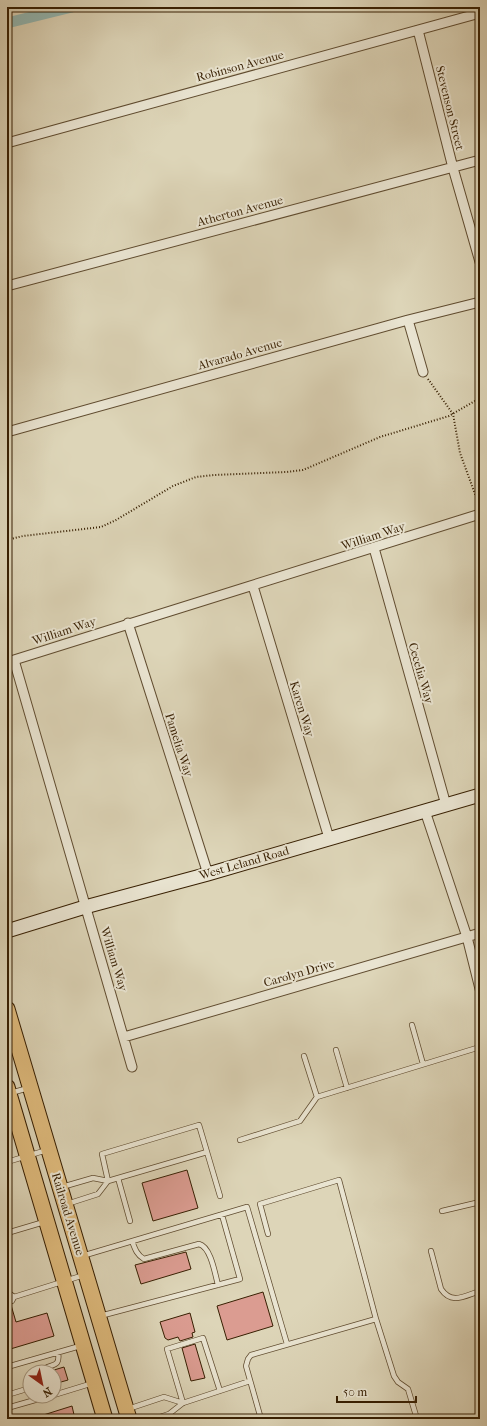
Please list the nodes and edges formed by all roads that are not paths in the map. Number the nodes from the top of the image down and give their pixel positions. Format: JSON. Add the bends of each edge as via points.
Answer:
{"nodes":[{"id":1,"x":480,"y":13,"type":"edge"},
{"id":2,"x":418,"y":30,"type":"junction"},
{"id":3,"x":7,"y":143,"type":"edge"},
{"id":4,"x":480,"y":160,"type":"edge"},
{"id":5,"x":453,"y":168,"type":"junction"},
{"id":6,"x":480,"y":262,"type":"edge"},
{"id":7,"x":7,"y":286,"type":"edge"},
{"id":8,"x":480,"y":302,"type":"edge"},
{"id":9,"x":408,"y":320,"type":"junction"},
{"id":10,"x":423,"y":372,"type":"road end"},
{"id":11,"x":7,"y":432,"type":"edge"},
{"id":12,"x":480,"y":514,"type":"edge"},
{"id":13,"x":374,"y":548,"type":"junction"},
{"id":14,"x":253,"y":586,"type":"junction"},
{"id":15,"x":128,"y":623,"type":"junction"},
{"id":16,"x":480,"y":795,"type":"edge"},
{"id":17,"x":446,"y":805,"type":"junction"},
{"id":18,"x":425,"y":811,"type":"junction"},
{"id":19,"x":329,"y":838,"type":"junction"},
{"id":20,"x":208,"y":874,"type":"junction"},
{"id":21,"x":86,"y":907,"type":"junction"},
{"id":22,"x":7,"y":931,"type":"edge"},
{"id":23,"x":480,"y":933,"type":"edge"},
{"id":24,"x":467,"y":937,"type":"junction"},
{"id":25,"x":480,"y":990,"type":"edge"},
{"id":26,"x":7,"y":1009,"type":"edge"},
{"id":27,"x":412,"y":1025,"type":"dead end"},
{"id":28,"x":124,"y":1036,"type":"junction"},
{"id":29,"x":480,"y":1047,"type":"edge"},
{"id":30,"x":336,"y":1050,"type":"dead end"},
{"id":31,"x":304,"y":1056,"type":"dead end"},
{"id":32,"x":423,"y":1064,"type":"junction"},
{"id":33,"x":132,"y":1067,"type":"dead end"},
{"id":34,"x":30,"y":1088,"type":"junction"},
{"id":35,"x":347,"y":1088,"type":"junction"},
{"id":36,"x":8,"y":1091,"type":"edge"},
{"id":37,"x":317,"y":1097,"type":"junction"},
{"id":38,"x":240,"y":1140,"type":"dead end"},
{"id":39,"x":48,"y":1150,"type":"junction"},
{"id":40,"x":207,"y":1152,"type":"junction"},
{"id":41,"x":27,"y":1156,"type":"junction"},
{"id":42,"x":7,"y":1162,"type":"edge"},
{"id":43,"x":118,"y":1178,"type":"junction"},
{"id":44,"x":108,"y":1181,"type":"junction"},
{"id":45,"x":60,"y":1187,"type":"junction"},
{"id":46,"x":220,"y":1196,"type":"dead end"},
{"id":47,"x":480,"y":1202,"type":"edge"},
{"id":48,"x":65,"y":1205,"type":"junction"},
{"id":49,"x":442,"y":1211,"type":"dead end"},
{"id":50,"x":222,"y":1215,"type":"junction"},
{"id":51,"x":130,"y":1220,"type":"dead end"},
{"id":52,"x":46,"y":1222,"type":"junction"},
{"id":53,"x":7,"y":1233,"type":"edge"},
{"id":54,"x":268,"y":1234,"type":"dead end"},
{"id":55,"x":132,"y":1242,"type":"junction"},
{"id":56,"x":431,"y":1251,"type":"dead end"},
{"id":57,"x":80,"y":1256,"type":"junction"},
{"id":58,"x":86,"y":1274,"type":"junction"},
{"id":59,"x":64,"y":1281,"type":"junction"},
{"id":60,"x":218,"y":1285,"type":"junction"},
{"id":61,"x":480,"y":1291,"type":"edge"},
{"id":62,"x":7,"y":1295,"type":"edge"},
{"id":63,"x":14,"y":1297,"type":"junction"},
{"id":64,"x":7,"y":1303,"type":"edge"},
{"id":65,"x":98,"y":1316,"type":"junction"},
{"id":66,"x":376,"y":1319,"type":"junction"},
{"id":67,"x":287,"y":1344,"type":"junction"},
{"id":68,"x":83,"y":1345,"type":"junction"},
{"id":69,"x":58,"y":1352,"type":"junction"},
{"id":70,"x":54,"y":1364,"type":"edge"},
{"id":71,"x":89,"y":1366,"type":"junction"},
{"id":72,"x":7,"y":1367,"type":"edge"},
{"id":73,"x":250,"y":1382,"type":"junction"},
{"id":74,"x":94,"y":1383,"type":"junction"},
{"id":75,"x":22,"y":1390,"type":"edge"},
{"id":76,"x":220,"y":1391,"type":"junction"},
{"id":77,"x":62,"y":1392,"type":"edge"},
{"id":78,"x":7,"y":1395,"type":"edge"},
{"id":79,"x":183,"y":1403,"type":"junction"},
{"id":80,"x":22,"y":1404,"type":"edge"},
{"id":81,"x":7,"y":1408,"type":"edge"},
{"id":82,"x":125,"y":1416,"type":"edge"},
{"id":83,"x":100,"y":1418,"type":"edge"},
{"id":84,"x":154,"y":1419,"type":"edge"},
{"id":85,"x":261,"y":1419,"type":"edge"},
{"id":86,"x":417,"y":1419,"type":"edge"}],
"edges":[{"from":1,"to":2,"type":"street","name":"Robinson Avenue"},
{"from":2,"to":3,"type":"street","name":"Robinson Avenue"},
{"from":2,"to":5,"type":"street","name":"Stevenson Street"},
{"from":4,"to":5,"type":"street","name":"Atherton Avenue"},
{"from":5,"to":6,"type":"street","name":"Stevenson Street"},
{"from":5,"to":7,"type":"street","name":"Atherton Avenue"},
{"from":8,"to":9,"type":"street","name":"Alvarado Avenue"},
{"from":9,"to":10,"type":"street"},
{"from":9,"to":11,"type":"street","name":"Alvarado Avenue"},
{"from":12,"to":13,"type":"street","name":"William Way"},
{"from":13,"to":14,"type":"street","name":"William Way"},
{"from":13,"to":17,"type":"street","name":"Cecelia Way"},
{"from":14,"to":15,"type":"street","name":"William Way"},
{"from":14,"to":19,"type":"street","name":"Karen Way"},
{"from":15,"to":20,"type":"street","name":"Pamelia Way"},
{"from":15,"to":21,"type":"street","name":"William Way","via":[[14,660]]},
{"from":16,"to":17,"type":"main road","name":"West Leland Road"},
{"from":17,"to":18,"type":"main road","name":"West Leland Road"},
{"from":18,"to":19,"type":"main road","name":"West Leland Road"},
{"from":18,"to":24,"type":"street"},
{"from":19,"to":20,"type":"main road","name":"West Leland Road"},
{"from":20,"to":21,"type":"main road","name":"West Leland Road"},
{"from":21,"to":22,"type":"main road","name":"West Leland Road"},
{"from":21,"to":28,"type":"street","name":"William Way"},
{"from":23,"to":24,"type":"street","name":"Carolyn Drive"},
{"from":24,"to":25,"type":"street"},
{"from":24,"to":28,"type":"street","name":"Carolyn Drive"},
{"from":26,"to":34,"type":"highway","name":"Railroad Avenue"},
{"from":27,"to":32,"type":"lane"},
{"from":28,"to":33,"type":"street","name":"William Way"},
{"from":29,"to":32,"type":"lane"},
{"from":30,"to":35,"type":"lane"},
{"from":31,"to":37,"type":"lane"},
{"from":32,"to":35,"type":"lane"},
{"from":34,"to":36,"type":"lane"},
{"from":34,"to":39,"type":"highway","name":"Railroad Avenue"},
{"from":35,"to":37,"type":"lane"},
{"from":36,"to":41,"type":"highway","name":"Railroad Avenue"},
{"from":37,"to":38,"type":"lane","via":[[300,1121]]},
{"from":39,"to":41,"type":"lane"},
{"from":39,"to":45,"type":"highway","name":"Railroad Avenue"},
{"from":40,"to":43,"type":"lane"},
{"from":40,"to":44,"type":"lane","via":[[200,1126],[102,1154]]},
{"from":40,"to":46,"type":"lane"},
{"from":41,"to":42,"type":"lane"},
{"from":41,"to":52,"type":"highway","name":"Railroad Avenue"},
{"from":43,"to":44,"type":"lane"},
{"from":43,"to":51,"type":"lane"},
{"from":44,"to":45,"type":"lane","via":[[93,1178]]},
{"from":44,"to":48,"type":"lane","via":[[98,1194]]},
{"from":45,"to":48,"type":"highway","name":"Railroad Avenue"},
{"from":47,"to":49,"type":"lane"},
{"from":48,"to":57,"type":"highway","name":"Railroad Avenue"},
{"from":50,"to":55,"type":"lane"},
{"from":50,"to":60,"type":"lane","via":[[240,1279]]},
{"from":50,"to":67,"type":"lane","via":[[247,1207]]},
{"from":52,"to":53,"type":"lane"},
{"from":52,"to":59,"type":"highway","name":"Railroad Avenue"},
{"from":54,"to":66,"type":"lane","via":[[260,1204],[339,1180]]},
{"from":55,"to":57,"type":"lane"},
{"from":55,"to":60,"type":"lane","via":[[135,1250],[144,1259],[202,1244],[208,1250]]},
{"from":56,"to":61,"type":"lane","via":[[441,1289],[449,1298],[454,1299]]},
{"from":57,"to":58,"type":"highway","name":"Railroad Avenue"},
{"from":58,"to":59,"type":"lane"},
{"from":58,"to":65,"type":"highway","name":"Railroad Avenue"},
{"from":59,"to":63,"type":"lane"},
{"from":59,"to":68,"type":"highway","name":"Railroad Avenue"},
{"from":60,"to":65,"type":"lane"},
{"from":62,"to":63,"type":"lane"},
{"from":63,"to":64,"type":"lane"},
{"from":65,"to":82,"type":"highway","name":"Railroad Avenue"},
{"from":66,"to":67,"type":"lane"},
{"from":66,"to":86,"type":"lane","via":[[394,1376],[408,1389]]},
{"from":67,"to":73,"type":"lane","via":[[251,1355],[246,1366]]},
{"from":68,"to":69,"type":"lane"},
{"from":68,"to":71,"type":"highway","name":"Railroad Avenue"},
{"from":69,"to":70,"type":"lane","via":[[59,1360]]},
{"from":69,"to":72,"type":"lane"},
{"from":71,"to":74,"type":"highway","name":"Railroad Avenue"},
{"from":71,"to":82,"type":"highway","via":[[116,1416]]},
{"from":73,"to":76,"type":"lane"},
{"from":73,"to":85,"type":"lane"},
{"from":74,"to":77,"type":"lane"},
{"from":74,"to":83,"type":"highway","name":"Railroad Avenue"},
{"from":75,"to":78,"type":"lane"},
{"from":76,"to":79,"type":"lane"},
{"from":76,"to":79,"type":"lane","via":[[203,1338],[167,1349]]},
{"from":79,"to":82,"type":"lane","via":[[164,1397]]},
{"from":79,"to":84,"type":"lane","via":[[169,1414]]},
{"from":80,"to":81,"type":"lane"}]}
